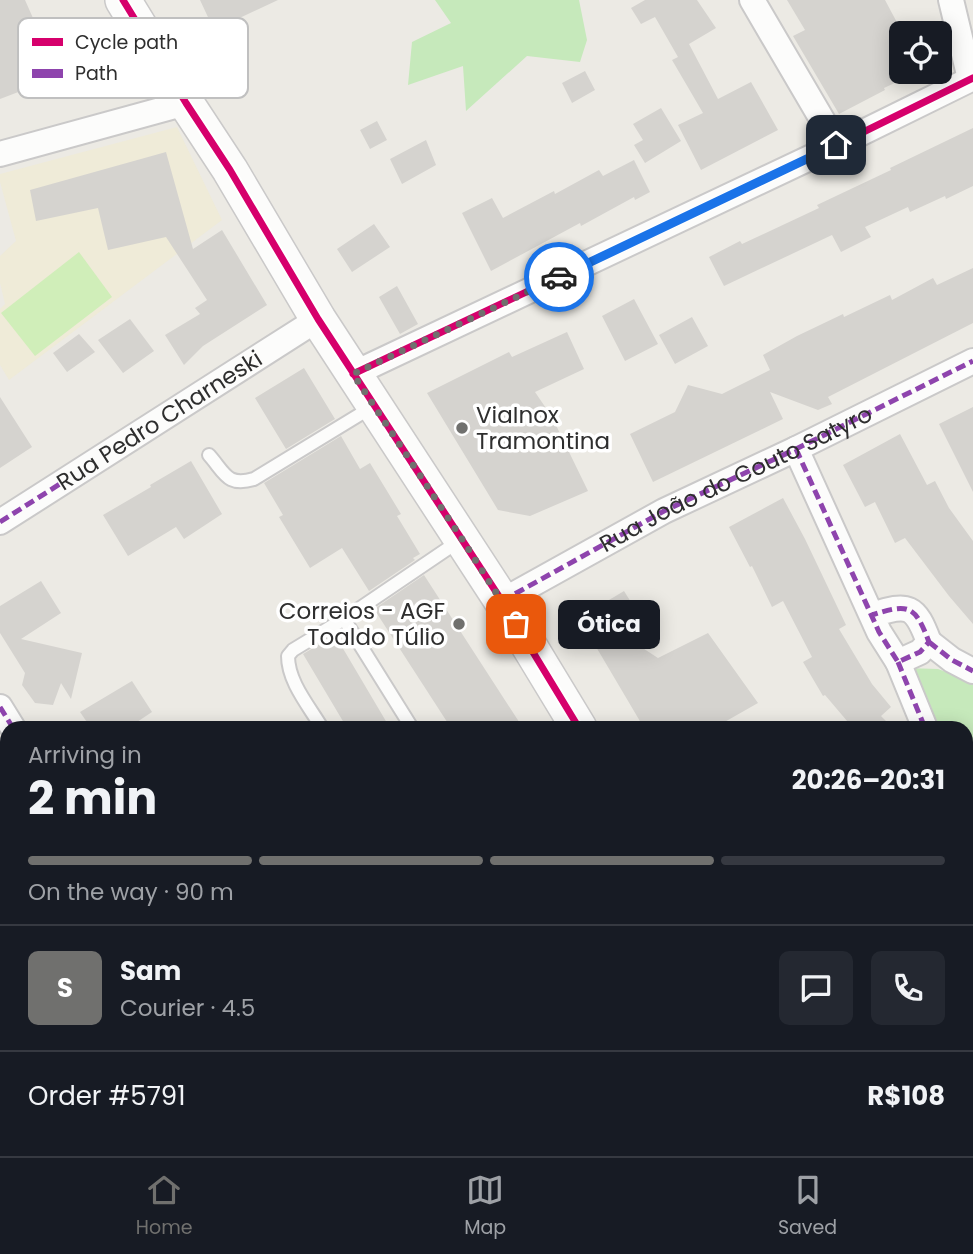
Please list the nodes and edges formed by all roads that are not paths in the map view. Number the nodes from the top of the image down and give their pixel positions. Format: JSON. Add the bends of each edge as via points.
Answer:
{"nodes":[{"id":1,"x":123,"y":0,"type":"edge"},
{"id":2,"x":752,"y":0,"type":"edge"},
{"id":3,"x":951,"y":0,"type":"edge"},
{"id":4,"x":134,"y":18,"type":"edge"},
{"id":5,"x":972,"y":79,"type":"edge"},
{"id":6,"x":183,"y":98,"type":"edge"},
{"id":7,"x":186,"y":103,"type":"junction"},
{"id":8,"x":836,"y":145,"type":"junction"},
{"id":9,"x":0,"y":154,"type":"edge"},
{"id":10,"x":318,"y":320,"type":"junction"},
{"id":11,"x":973,"y":361,"type":"edge"},
{"id":12,"x":353,"y":374,"type":"junction"},
{"id":13,"x":374,"y":406,"type":"junction"},
{"id":14,"x":796,"y":449,"type":"junction"},
{"id":15,"x":209,"y":455,"type":"dead end"},
{"id":16,"x":0,"y":522,"type":"edge"},
{"id":17,"x":462,"y":539,"type":"junction"},
{"id":18,"x":502,"y":601,"type":"junction"},
{"id":19,"x":872,"y":615,"type":"junction"},
{"id":20,"x":344,"y":619,"type":"junction"},
{"id":21,"x":929,"y":642,"type":"junction"},
{"id":22,"x":898,"y":662,"type":"junction"},
{"id":23,"x":973,"y":671,"type":"edge"},
{"id":24,"x":318,"y":721,"type":"edge"},
{"id":25,"x":408,"y":721,"type":"edge"},
{"id":26,"x":575,"y":721,"type":"edge"},
{"id":27,"x":922,"y":721,"type":"edge"}],
"edges":[{"from":1,"to":4,"type":"main road"},
{"from":2,"to":8,"type":"street"},
{"from":3,"to":5,"type":"street"},
{"from":5,"to":8,"type":"street"},
{"from":6,"to":7,"type":"main road"},
{"from":7,"to":9,"type":"street"},
{"from":7,"to":10,"type":"main road"},
{"from":8,"to":12,"type":"street"},
{"from":10,"to":12,"type":"main road"},
{"from":10,"to":16,"type":"street","name":"Rua Pedro Charneski"},
{"from":11,"to":14,"type":"street","name":"Rua João do Couto Satyro"},
{"from":12,"to":13,"type":"main road"},
{"from":13,"to":15,"type":"lane","via":[[254,479],[230,480]]},
{"from":13,"to":17,"type":"main road"},
{"from":14,"to":18,"type":"street","name":"Rua João do Couto Satyro","via":[[663,511]]},
{"from":14,"to":19,"type":"street"},
{"from":17,"to":18,"type":"main road"},
{"from":17,"to":20,"type":"lane"},
{"from":18,"to":26,"type":"main road"},
{"from":19,"to":21,"type":"street","via":[[907,609],[918,615]]},
{"from":19,"to":22,"type":"street"},
{"from":20,"to":24,"type":"lane","via":[[288,656],[293,680]]},
{"from":20,"to":25,"type":"lane"},
{"from":21,"to":22,"type":"street","via":[[920,652]]},
{"from":21,"to":23,"type":"street"},
{"from":22,"to":27,"type":"street"}]}
